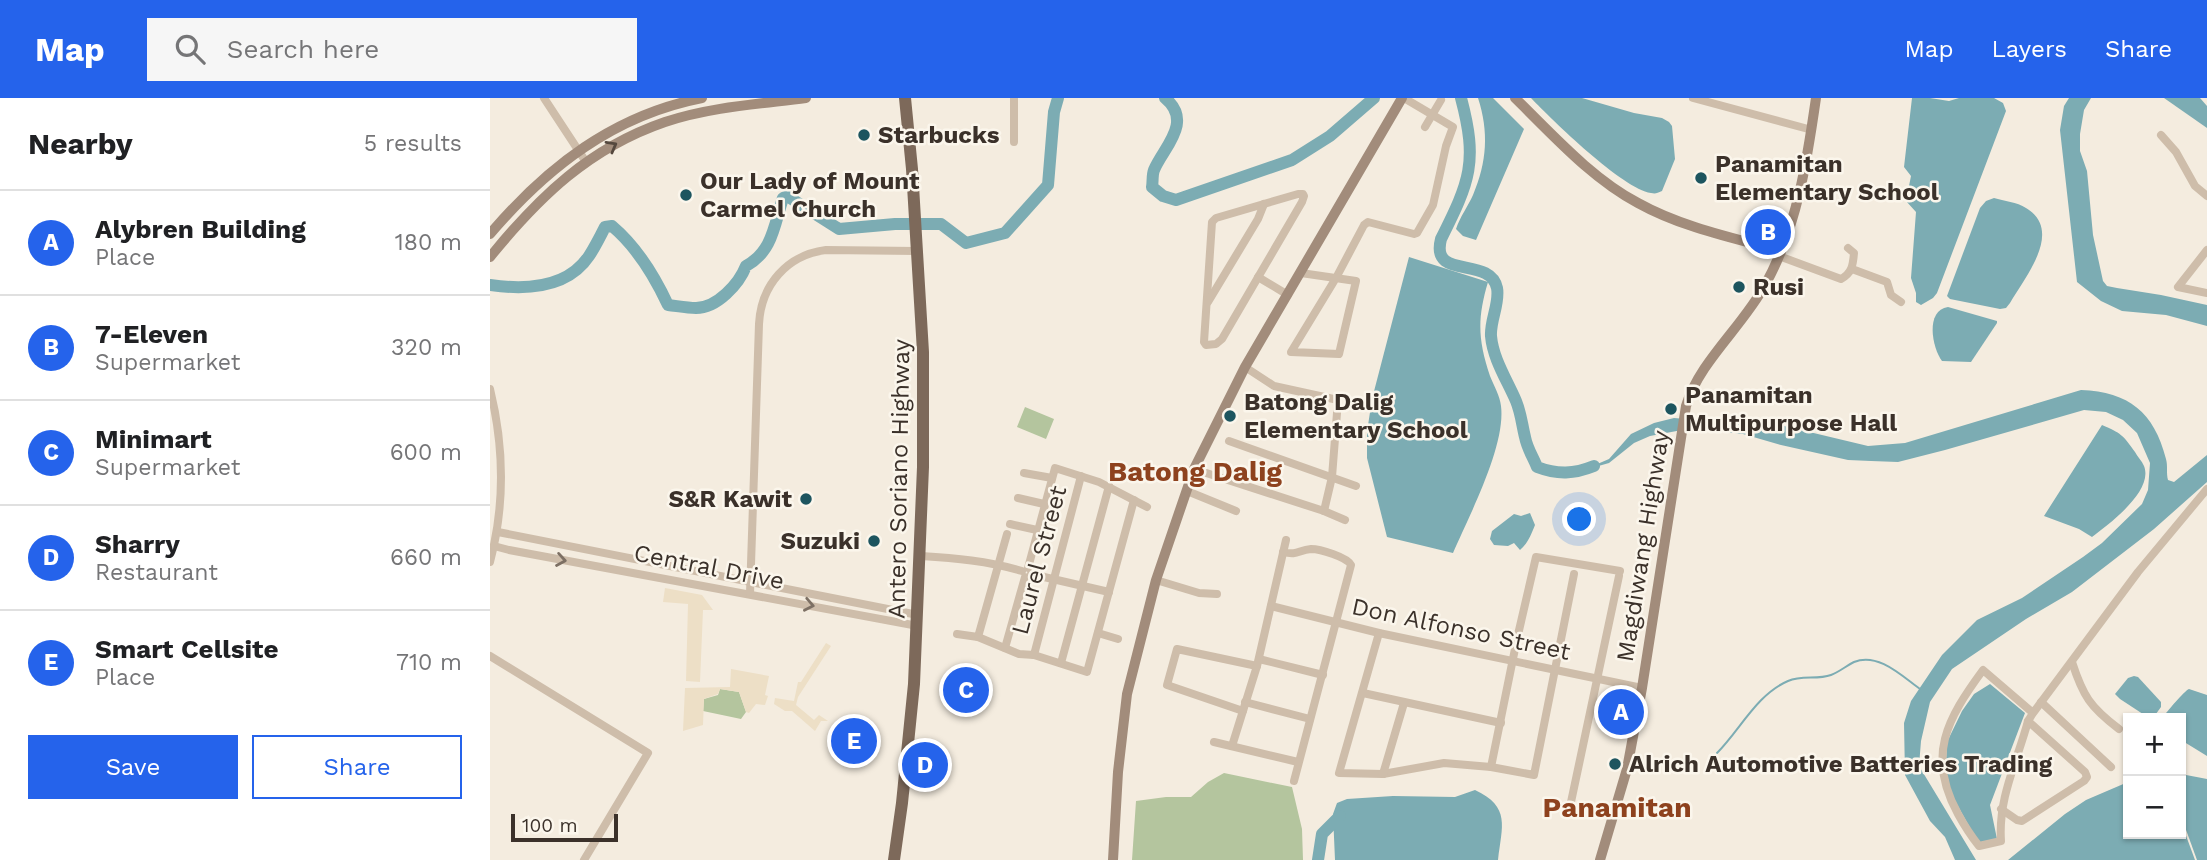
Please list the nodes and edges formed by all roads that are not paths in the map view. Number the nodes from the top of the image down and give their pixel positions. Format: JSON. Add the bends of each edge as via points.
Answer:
{"nodes":[{"id":1,"x":544,"y":98,"type":"edge"},
{"id":2,"x":806,"y":98,"type":"edge"},
{"id":3,"x":905,"y":98,"type":"edge"},
{"id":4,"x":1014,"y":98,"type":"edge"},
{"id":5,"x":1403,"y":98,"type":"edge"},
{"id":6,"x":1515,"y":98,"type":"edge"},
{"id":7,"x":1816,"y":98,"type":"edge"},
{"id":8,"x":697,"y":99,"type":"edge"},
{"id":9,"x":1698,"y":99,"type":"edge"},
{"id":10,"x":1441,"y":100,"type":"dead end"},
{"id":11,"x":695,"y":114,"type":"junction"},
{"id":12,"x":1432,"y":115,"type":"junction"},
{"id":13,"x":1424,"y":127,"type":"dead end"},
{"id":14,"x":1812,"y":130,"type":"junction"},
{"id":15,"x":2161,"y":135,"type":"dead end"},
{"id":16,"x":1014,"y":142,"type":"dead end"},
{"id":17,"x":578,"y":150,"type":"junction"},
{"id":18,"x":586,"y":162,"type":"junction"},
{"id":19,"x":526,"y":193,"type":"junction"},
{"id":20,"x":2207,"y":196,"type":"edge"},
{"id":21,"x":536,"y":203,"type":"junction"},
{"id":22,"x":1264,"y":204,"type":"junction"},
{"id":23,"x":490,"y":234,"type":"edge"},
{"id":24,"x":1848,"y":248,"type":"dead end"},
{"id":25,"x":2207,"y":250,"type":"edge"},
{"id":26,"x":917,"y":251,"type":"junction"},
{"id":27,"x":1780,"y":253,"type":"junction"},
{"id":28,"x":490,"y":257,"type":"edge"},
{"id":29,"x":1852,"y":269,"type":"junction"},
{"id":30,"x":1301,"y":273,"type":"junction"},
{"id":31,"x":1258,"y":278,"type":"junction"},
{"id":32,"x":1336,"y":278,"type":"junction"},
{"id":33,"x":2207,"y":293,"type":"edge"},
{"id":34,"x":1288,"y":295,"type":"junction"},
{"id":35,"x":1901,"y":302,"type":"dead end"},
{"id":36,"x":1207,"y":303,"type":"junction"},
{"id":37,"x":1245,"y":367,"type":"junction"},
{"id":38,"x":490,"y":389,"type":"edge"},
{"id":39,"x":1228,"y":441,"type":"dead end"},
{"id":40,"x":1194,"y":469,"type":"junction"},
{"id":41,"x":1024,"y":473,"type":"dead end"},
{"id":42,"x":1081,"y":476,"type":"junction"},
{"id":43,"x":1332,"y":477,"type":"junction"},
{"id":44,"x":1052,"y":478,"type":"junction"},
{"id":45,"x":1109,"y":486,"type":"junction"},
{"id":46,"x":1356,"y":486,"type":"dead end"},
{"id":47,"x":2207,"y":489,"type":"edge"},
{"id":48,"x":1187,"y":491,"type":"junction"},
{"id":49,"x":1018,"y":498,"type":"dead end"},
{"id":50,"x":1134,"y":500,"type":"junction"},
{"id":51,"x":1044,"y":504,"type":"junction"},
{"id":52,"x":1147,"y":507,"type":"dead end"},
{"id":53,"x":1236,"y":511,"type":"dead end"},
{"id":54,"x":1324,"y":511,"type":"junction"},
{"id":55,"x":1345,"y":520,"type":"dead end"},
{"id":56,"x":1010,"y":524,"type":"dead end"},
{"id":57,"x":1037,"y":530,"type":"junction"},
{"id":58,"x":498,"y":532,"type":"junction"},
{"id":59,"x":1007,"y":534,"type":"dead end"},
{"id":60,"x":1286,"y":541,"type":"dead end"},
{"id":61,"x":494,"y":546,"type":"junction"},
{"id":62,"x":1283,"y":552,"type":"junction"},
{"id":63,"x":921,"y":556,"type":"junction"},
{"id":64,"x":490,"y":562,"type":"edge"},
{"id":65,"x":998,"y":564,"type":"junction"},
{"id":66,"x":1026,"y":573,"type":"junction"},
{"id":67,"x":1574,"y":574,"type":"dead end"},
{"id":68,"x":1054,"y":579,"type":"junction"},
{"id":69,"x":1156,"y":580,"type":"junction"},
{"id":70,"x":751,"y":582,"type":"junction"},
{"id":71,"x":1082,"y":586,"type":"junction"},
{"id":72,"x":1109,"y":592,"type":"junction"},
{"id":73,"x":750,"y":594,"type":"junction"},
{"id":74,"x":1217,"y":594,"type":"dead end"},
{"id":75,"x":1271,"y":606,"type":"junction"},
{"id":76,"x":918,"y":620,"type":"junction"},
{"id":77,"x":1336,"y":621,"type":"junction"},
{"id":78,"x":1098,"y":633,"type":"junction"},
{"id":79,"x":1379,"y":633,"type":"junction"},
{"id":80,"x":957,"y":634,"type":"dead end"},
{"id":81,"x":978,"y":637,"type":"junction"},
{"id":82,"x":1118,"y":639,"type":"dead end"},
{"id":83,"x":1005,"y":648,"type":"junction"},
{"id":84,"x":1034,"y":655,"type":"junction"},
{"id":85,"x":490,"y":656,"type":"edge"},
{"id":86,"x":1513,"y":661,"type":"junction"},
{"id":87,"x":1258,"y":662,"type":"junction"},
{"id":88,"x":2072,"y":662,"type":"junction"},
{"id":89,"x":1061,"y":663,"type":"junction"},
{"id":90,"x":1555,"y":668,"type":"junction"},
{"id":91,"x":1323,"y":675,"type":"junction"},
{"id":92,"x":1597,"y":678,"type":"junction"},
{"id":93,"x":1642,"y":688,"type":"junction"},
{"id":94,"x":1363,"y":693,"type":"junction"},
{"id":95,"x":2040,"y":702,"type":"junction"},
{"id":96,"x":1404,"y":703,"type":"junction"},
{"id":97,"x":1244,"y":706,"type":"junction"},
{"id":98,"x":2031,"y":717,"type":"junction"},
{"id":99,"x":1310,"y":719,"type":"junction"},
{"id":100,"x":1501,"y":723,"type":"junction"},
{"id":101,"x":2119,"y":729,"type":"dead end"},
{"id":102,"x":1214,"y":742,"type":"dead end"},
{"id":103,"x":1232,"y":746,"type":"junction"},
{"id":104,"x":1298,"y":762,"type":"junction"},
{"id":105,"x":1491,"y":767,"type":"junction"},
{"id":106,"x":2111,"y":767,"type":"dead end"},
{"id":107,"x":1383,"y":774,"type":"junction"},
{"id":108,"x":1294,"y":781,"type":"dead end"},
{"id":109,"x":1571,"y":802,"type":"dead end"},
{"id":110,"x":2001,"y":809,"type":"junction"},
{"id":111,"x":584,"y":860,"type":"edge"},
{"id":112,"x":894,"y":860,"type":"edge"},
{"id":113,"x":1114,"y":860,"type":"edge"},
{"id":114,"x":1600,"y":860,"type":"edge"}],
"edges":[{"from":1,"to":17,"type":"street"},
{"from":2,"to":11,"type":"street"},
{"from":3,"to":26,"type":"main road","name":"Antero Soriano Highway"},
{"from":4,"to":16,"type":"street"},
{"from":5,"to":12,"type":"street"},
{"from":5,"to":30,"type":"street"},
{"from":6,"to":27,"type":"street","via":[[1592,169],[1637,202],[1679,221]]},
{"from":7,"to":14,"type":"street","name":"Magdiwang Highway"},
{"from":8,"to":11,"type":"street"},
{"from":8,"to":17,"type":"street","via":[[639,117]]},
{"from":9,"to":14,"type":"street"},
{"from":10,"to":12,"type":"street"},
{"from":18,"to":11,"type":"street","one_way":true,"via":[[644,130]]},
{"from":12,"to":13,"type":"street"},
{"from":12,"to":32,"type":"street","via":[[1453,127],[1433,205],[1417,233],[1368,222]]},
{"from":14,"to":27,"type":"street","name":"Magdiwang Highway","via":[[1797,202]]},
{"from":15,"to":20,"type":"street","via":[[2195,186]]},
{"from":17,"to":18,"type":"street"},
{"from":17,"to":19,"type":"street"},
{"from":18,"to":21,"type":"street"},
{"from":19,"to":21,"type":"street"},
{"from":19,"to":23,"type":"street"},
{"from":21,"to":28,"type":"street"},
{"from":22,"to":31,"type":"street","via":[[1304,196]]},
{"from":22,"to":36,"type":"street"},
{"from":22,"to":36,"type":"street","via":[[1212,222]]},
{"from":24,"to":29,"type":"street","via":[[1854,253]]},
{"from":25,"to":33,"type":"street","via":[[2178,287]]},
{"from":26,"to":63,"type":"main road","name":"Antero Soriano Highway","via":[[923,352]]},
{"from":26,"to":70,"type":"street","via":[[813,252],[789,264],[768,287],[759,316]]},
{"from":27,"to":29,"type":"street","via":[[1841,279]]},
{"from":27,"to":93,"type":"street","name":"Magdiwang Highway","via":[[1766,285],[1693,384],[1684,416]]},
{"from":29,"to":35,"type":"street","via":[[1887,282],[1891,295]]},
{"from":30,"to":32,"type":"street"},
{"from":30,"to":34,"type":"street"},
{"from":31,"to":34,"type":"street"},
{"from":31,"to":36,"type":"street","via":[[1222,339],[1208,346],[1204,342]]},
{"from":32,"to":32,"type":"street","via":[[1291,352],[1292,354],[1339,354],[1356,281]]},
{"from":34,"to":37,"type":"street"},
{"from":37,"to":40,"type":"street"},
{"from":37,"to":43,"type":"street","via":[[1274,386],[1338,400]]},
{"from":38,"to":58,"type":"street","via":[[501,466]]},
{"from":39,"to":43,"type":"street"},
{"from":40,"to":48,"type":"street"},
{"from":40,"to":54,"type":"street"},
{"from":41,"to":44,"type":"street"},
{"from":42,"to":44,"type":"street","via":[[1055,468]]},
{"from":42,"to":45,"type":"street"},
{"from":42,"to":68,"type":"street","name":"Laurel Street"},
{"from":43,"to":46,"type":"street"},
{"from":43,"to":54,"type":"street"},
{"from":44,"to":51,"type":"street"},
{"from":45,"to":50,"type":"street"},
{"from":45,"to":71,"type":"street"},
{"from":47,"to":88,"type":"street"},
{"from":48,"to":53,"type":"street"},
{"from":48,"to":69,"type":"street"},
{"from":49,"to":51,"type":"street"},
{"from":50,"to":52,"type":"street"},
{"from":50,"to":72,"type":"street"},
{"from":51,"to":57,"type":"street"},
{"from":54,"to":55,"type":"street"},
{"from":56,"to":57,"type":"street"},
{"from":57,"to":66,"type":"street"},
{"from":58,"to":61,"type":"street"},
{"from":58,"to":70,"type":"street","name":"Central Drive"},
{"from":59,"to":65,"type":"street"},
{"from":60,"to":62,"type":"street"},
{"from":61,"to":64,"type":"street"},
{"from":61,"to":73,"type":"street","name":"Central Drive","one_way":true},
{"from":62,"to":75,"type":"street"},
{"from":62,"to":77,"type":"street","via":[[1294,555],[1311,549],[1349,561]]},
{"from":63,"to":65,"type":"street"},
{"from":63,"to":76,"type":"main road","name":"Antero Soriano Highway"},
{"from":65,"to":66,"type":"street"},
{"from":65,"to":81,"type":"street"},
{"from":66,"to":68,"type":"street"},
{"from":66,"to":83,"type":"street"},
{"from":67,"to":90,"type":"street"},
{"from":68,"to":71,"type":"street"},
{"from":68,"to":84,"type":"street","name":"Laurel Street"},
{"from":69,"to":74,"type":"street"},
{"from":69,"to":113,"type":"street","via":[[1127,694]]},
{"from":70,"to":73,"type":"street"},
{"from":70,"to":76,"type":"street","name":"Central Drive"},
{"from":71,"to":72,"type":"street"},
{"from":71,"to":89,"type":"street"},
{"from":72,"to":78,"type":"street"},
{"from":73,"to":76,"type":"street","name":"Central Drive","one_way":true},
{"from":75,"to":77,"type":"street","name":"Don Alfonso Street"},
{"from":75,"to":87,"type":"street"},
{"from":76,"to":112,"type":"main road","name":"Antero Soriano Highway"},
{"from":77,"to":79,"type":"street","name":"Don Alfonso Street"},
{"from":77,"to":91,"type":"street"},
{"from":78,"to":82,"type":"street"},
{"from":78,"to":89,"type":"street","via":[[1087,672]]},
{"from":79,"to":86,"type":"street","name":"Don Alfonso Street"},
{"from":79,"to":94,"type":"street"},
{"from":80,"to":81,"type":"street"},
{"from":81,"to":83,"type":"street"},
{"from":83,"to":84,"type":"street"},
{"from":84,"to":89,"type":"street"},
{"from":85,"to":111,"type":"street","via":[[648,754]]},
{"from":86,"to":90,"type":"street","name":"Don Alfonso Street"},
{"from":86,"to":92,"type":"street","via":[[1536,557],[1620,574]]},
{"from":86,"to":100,"type":"street"},
{"from":87,"to":91,"type":"street"},
{"from":87,"to":97,"type":"street"},
{"from":87,"to":97,"type":"street","via":[[1177,649],[1167,685]]},
{"from":88,"to":95,"type":"street"},
{"from":88,"to":101,"type":"street","via":[[2091,706]]},
{"from":90,"to":92,"type":"street","name":"Don Alfonso Street"},
{"from":90,"to":105,"type":"street","via":[[1534,775]]},
{"from":91,"to":99,"type":"street"},
{"from":92,"to":93,"type":"street","name":"Don Alfonso Street"},
{"from":92,"to":109,"type":"street"},
{"from":93,"to":114,"type":"street","name":"Magdiwang Highway","via":[[1627,769]]},
{"from":94,"to":96,"type":"street"},
{"from":94,"to":107,"type":"street","via":[[1339,773]]},
{"from":95,"to":98,"type":"street"},
{"from":95,"to":106,"type":"street"},
{"from":96,"to":100,"type":"street"},
{"from":96,"to":107,"type":"street"},
{"from":97,"to":99,"type":"street"},
{"from":97,"to":103,"type":"street"},
{"from":98,"to":110,"type":"street"},
{"from":98,"to":110,"type":"street","via":[[2087,777],[2022,821]]},
{"from":98,"to":110,"type":"street","via":[[1983,670],[1944,740],[1944,783],[1979,846],[2001,841]]},
{"from":99,"to":104,"type":"street"},
{"from":100,"to":105,"type":"street"},
{"from":102,"to":103,"type":"street"},
{"from":103,"to":104,"type":"street"},
{"from":104,"to":108,"type":"street"},
{"from":105,"to":107,"type":"street","via":[[1444,763]]}]}
